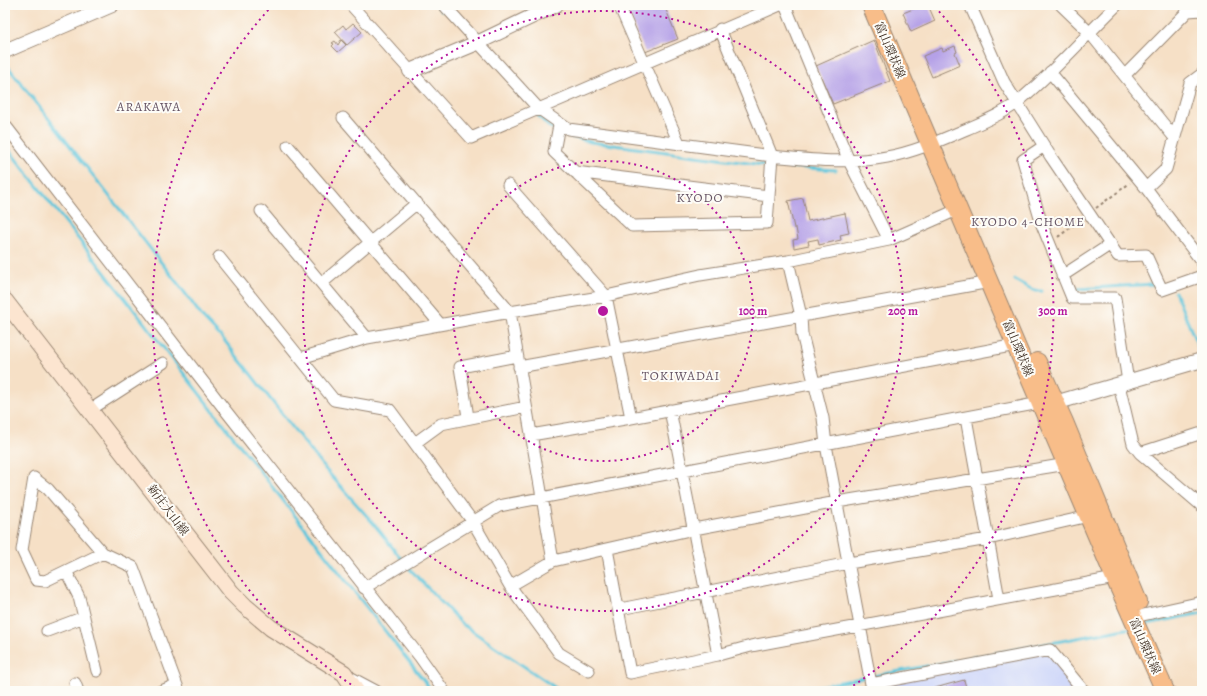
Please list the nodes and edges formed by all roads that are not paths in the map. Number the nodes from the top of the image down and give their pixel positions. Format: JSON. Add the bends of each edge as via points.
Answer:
{"nodes":[{"id":1,"x":351,"y":5,"type":"edge"},
{"id":2,"x":444,"y":5,"type":"edge"},
{"id":3,"x":556,"y":5,"type":"edge"},
{"id":4,"x":620,"y":5,"type":"edge"},
{"id":5,"x":780,"y":5,"type":"edge"},
{"id":6,"x":784,"y":5,"type":"edge"},
{"id":7,"x":871,"y":5,"type":"edge"},
{"id":8,"x":884,"y":5,"type":"edge"},
{"id":9,"x":970,"y":5,"type":"edge"},
{"id":10,"x":1061,"y":5,"type":"edge"},
{"id":11,"x":1118,"y":5,"type":"edge"},
{"id":12,"x":103,"y":7,"type":"edge"},
{"id":13,"x":1202,"y":10,"type":"edge"},
{"id":14,"x":720,"y":30,"type":"junction"},
{"id":15,"x":1089,"y":32,"type":"junction"},
{"id":16,"x":477,"y":43,"type":"junction"},
{"id":17,"x":5,"y":51,"type":"edge"},
{"id":18,"x":645,"y":62,"type":"junction"},
{"id":19,"x":410,"y":71,"type":"junction"},
{"id":20,"x":1050,"y":72,"type":"junction"},
{"id":21,"x":1202,"y":74,"type":"edge"},
{"id":22,"x":1125,"y":75,"type":"junction"},
{"id":23,"x":1017,"y":102,"type":"junction"},
{"id":24,"x":538,"y":108,"type":"junction"},
{"id":25,"x":343,"y":118,"type":"dead end"},
{"id":26,"x":5,"y":125,"type":"edge"},
{"id":27,"x":559,"y":125,"type":"junction"},
{"id":28,"x":1174,"y":137,"type":"junction"},
{"id":29,"x":937,"y":142,"type":"junction"},
{"id":30,"x":678,"y":143,"type":"junction"},
{"id":31,"x":288,"y":146,"type":"dead end"},
{"id":32,"x":1044,"y":146,"type":"junction"},
{"id":33,"x":772,"y":156,"type":"junction"},
{"id":34,"x":849,"y":161,"type":"junction"},
{"id":35,"x":575,"y":172,"type":"junction"},
{"id":36,"x":508,"y":184,"type":"dead end"},
{"id":37,"x":1146,"y":188,"type":"junction"},
{"id":38,"x":769,"y":196,"type":"junction"},
{"id":39,"x":417,"y":203,"type":"junction"},
{"id":40,"x":959,"y":209,"type":"junction"},
{"id":41,"x":261,"y":211,"type":"dead end"},
{"id":42,"x":889,"y":240,"type":"junction"},
{"id":43,"x":370,"y":242,"type":"junction"},
{"id":44,"x":1111,"y":244,"type":"junction"},
{"id":45,"x":219,"y":257,"type":"dead end"},
{"id":46,"x":788,"y":261,"type":"junction"},
{"id":47,"x":1202,"y":262,"type":"edge"},
{"id":48,"x":1062,"y":276,"type":"junction"},
{"id":49,"x":1202,"y":276,"type":"edge"},
{"id":50,"x":990,"y":282,"type":"junction"},
{"id":51,"x":322,"y":283,"type":"junction"},
{"id":52,"x":606,"y":296,"type":"junction"},
{"id":53,"x":5,"y":301,"type":"edge"},
{"id":54,"x":510,"y":312,"type":"junction"},
{"id":55,"x":801,"y":316,"type":"junction"},
{"id":56,"x":440,"y":324,"type":"junction"},
{"id":57,"x":367,"y":338,"type":"junction"},
{"id":58,"x":1016,"y":345,"type":"junction"},
{"id":59,"x":616,"y":351,"type":"junction"},
{"id":60,"x":517,"y":356,"type":"junction"},
{"id":61,"x":301,"y":358,"type":"junction"},
{"id":62,"x":1202,"y":360,"type":"edge"},
{"id":63,"x":163,"y":363,"type":"dead end"},
{"id":64,"x":519,"y":367,"type":"junction"},
{"id":65,"x":814,"y":383,"type":"junction"},
{"id":66,"x":1124,"y":383,"type":"junction"},
{"id":67,"x":1048,"y":403,"type":"junction"},
{"id":68,"x":526,"y":407,"type":"junction"},
{"id":69,"x":90,"y":410,"type":"junction"},
{"id":70,"x":670,"y":410,"type":"junction"},
{"id":71,"x":468,"y":417,"type":"junction"},
{"id":72,"x":631,"y":418,"type":"junction"},
{"id":73,"x":966,"y":418,"type":"junction"},
{"id":74,"x":1202,"y":433,"type":"edge"},
{"id":75,"x":531,"y":435,"type":"junction"},
{"id":76,"x":415,"y":443,"type":"junction"},
{"id":77,"x":826,"y":445,"type":"junction"},
{"id":78,"x":1140,"y":453,"type":"junction"},
{"id":79,"x":1067,"y":464,"type":"junction"},
{"id":80,"x":683,"y":472,"type":"junction"},
{"id":81,"x":977,"y":479,"type":"junction"},
{"id":82,"x":542,"y":499,"type":"junction"},
{"id":83,"x":837,"y":502,"type":"junction"},
{"id":84,"x":1202,"y":506,"type":"edge"},
{"id":85,"x":1089,"y":516,"type":"junction"},
{"id":86,"x":473,"y":522,"type":"junction"},
{"id":87,"x":694,"y":529,"type":"junction"},
{"id":88,"x":988,"y":539,"type":"junction"},
{"id":89,"x":607,"y":549,"type":"junction"},
{"id":90,"x":103,"y":553,"type":"junction"},
{"id":91,"x":553,"y":561,"type":"junction"},
{"id":92,"x":849,"y":563,"type":"junction"},
{"id":93,"x":66,"y":571,"type":"junction"},
{"id":94,"x":1115,"y":578,"type":"junction"},
{"id":95,"x":510,"y":586,"type":"junction"},
{"id":96,"x":364,"y":588,"type":"junction"},
{"id":97,"x":707,"y":593,"type":"junction"},
{"id":98,"x":999,"y":599,"type":"junction"},
{"id":99,"x":1202,"y":602,"type":"edge"},
{"id":100,"x":620,"y":609,"type":"junction"},
{"id":101,"x":84,"y":617,"type":"junction"},
{"id":102,"x":1143,"y":624,"type":"junction"},
{"id":103,"x":861,"y":627,"type":"junction"},
{"id":104,"x":47,"y":631,"type":"dead end"},
{"id":105,"x":718,"y":655,"type":"junction"},
{"id":106,"x":589,"y":670,"type":"dead end"},
{"id":107,"x":97,"y":671,"type":"dead end"},
{"id":108,"x":344,"y":673,"type":"junction"},
{"id":109,"x":178,"y":688,"type":"edge"},
{"id":110,"x":161,"y":691,"type":"edge"},
{"id":111,"x":356,"y":691,"type":"edge"},
{"id":112,"x":376,"y":691,"type":"edge"},
{"id":113,"x":444,"y":691,"type":"edge"},
{"id":114,"x":1084,"y":691,"type":"edge"},
{"id":115,"x":1165,"y":691,"type":"edge"},
{"id":116,"x":1176,"y":691,"type":"edge"}],
"edges":[{"from":1,"to":19,"type":"street"},
{"from":2,"to":16,"type":"street"},
{"from":3,"to":16,"type":"street"},
{"from":4,"to":18,"type":"street"},
{"from":5,"to":14,"type":"street"},
{"from":6,"to":34,"type":"street"},
{"from":7,"to":29,"type":"main road","name":"富山環状線"},
{"from":8,"to":29,"type":"main road","name":"富山環状線"},
{"from":9,"to":23,"type":"street","via":[[1004,82]]},
{"from":10,"to":15,"type":"street"},
{"from":11,"to":15,"type":"street"},
{"from":12,"to":17,"type":"street"},
{"from":13,"to":22,"type":"street","via":[[1188,11]]},
{"from":14,"to":18,"type":"street"},
{"from":14,"to":33,"type":"street"},
{"from":15,"to":20,"type":"street"},
{"from":15,"to":22,"type":"street"},
{"from":16,"to":19,"type":"street"},
{"from":16,"to":24,"type":"street"},
{"from":18,"to":24,"type":"street"},
{"from":18,"to":30,"type":"street"},
{"from":19,"to":24,"type":"street","via":[[471,138]]},
{"from":20,"to":23,"type":"street"},
{"from":20,"to":37,"type":"street"},
{"from":21,"to":28,"type":"street","via":[[1190,83]]},
{"from":22,"to":28,"type":"street"},
{"from":23,"to":29,"type":"street","via":[[990,119]]},
{"from":23,"to":32,"type":"street"},
{"from":24,"to":27,"type":"street"},
{"from":25,"to":39,"type":"street"},
{"from":26,"to":96,"type":"street"},
{"from":27,"to":30,"type":"street","via":[[588,133]]},
{"from":27,"to":35,"type":"street","via":[[554,152]]},
{"from":28,"to":37,"type":"street","via":[[1166,169]]},
{"from":29,"to":34,"type":"street","via":[[887,158]]},
{"from":29,"to":40,"type":"main road","name":"富山環状線"},
{"from":29,"to":67,"type":"main road","name":"富山環状線"},
{"from":30,"to":33,"type":"street"},
{"from":31,"to":43,"type":"street"},
{"from":32,"to":44,"type":"street"},
{"from":32,"to":48,"type":"street","via":[[1023,160],[1042,225]]},
{"from":33,"to":34,"type":"street"},
{"from":33,"to":38,"type":"street"},
{"from":34,"to":42,"type":"street"},
{"from":35,"to":38,"type":"street"},
{"from":35,"to":38,"type":"street","via":[[632,226],[767,223]]},
{"from":36,"to":52,"type":"street"},
{"from":37,"to":47,"type":"street"},
{"from":39,"to":43,"type":"street"},
{"from":39,"to":54,"type":"street"},
{"from":40,"to":42,"type":"street"},
{"from":40,"to":50,"type":"main road","name":"富山環状線"},
{"from":41,"to":51,"type":"street"},
{"from":42,"to":46,"type":"street"},
{"from":43,"to":51,"type":"street"},
{"from":43,"to":56,"type":"street"},
{"from":44,"to":48,"type":"street"},
{"from":44,"to":49,"type":"street","via":[[1118,256],[1146,255],[1162,290]]},
{"from":45,"to":61,"type":"street"},
{"from":46,"to":52,"type":"street"},
{"from":46,"to":55,"type":"street"},
{"from":48,"to":66,"type":"street","via":[[1072,298],[1116,298]]},
{"from":50,"to":55,"type":"street"},
{"from":50,"to":58,"type":"main road","name":"富山環状線"},
{"from":51,"to":57,"type":"street"},
{"from":52,"to":54,"type":"street"},
{"from":52,"to":59,"type":"street"},
{"from":53,"to":69,"type":"main road","name":"新庄大山線"},
{"from":54,"to":56,"type":"street"},
{"from":54,"to":60,"type":"street"},
{"from":55,"to":59,"type":"street"},
{"from":55,"to":65,"type":"street","via":[[802,334]]},
{"from":56,"to":57,"type":"street"},
{"from":57,"to":61,"type":"street"},
{"from":58,"to":65,"type":"street"},
{"from":58,"to":67,"type":"main road","name":"富山環状線"},
{"from":59,"to":64,"type":"street"},
{"from":59,"to":72,"type":"street"},
{"from":60,"to":64,"type":"street"},
{"from":60,"to":71,"type":"street","via":[[460,367]]},
{"from":61,"to":76,"type":"street","via":[[334,400],[390,410]]},
{"from":62,"to":66,"type":"street"},
{"from":63,"to":69,"type":"street"},
{"from":64,"to":68,"type":"street"},
{"from":65,"to":70,"type":"street"},
{"from":65,"to":77,"type":"street","via":[[823,418]]},
{"from":66,"to":67,"type":"street"},
{"from":66,"to":78,"type":"street","via":[[1133,444]]},
{"from":67,"to":73,"type":"street"},
{"from":67,"to":79,"type":"main road","name":"富山環状線"},
{"from":67,"to":102,"type":"main road","name":"富山環状線"},
{"from":68,"to":71,"type":"street"},
{"from":68,"to":75,"type":"street"},
{"from":69,"to":108,"type":"main road","name":"新庄大山線","via":[[201,554],[245,606],[271,628]]},
{"from":70,"to":72,"type":"street"},
{"from":70,"to":80,"type":"street"},
{"from":71,"to":76,"type":"street","via":[[441,424]]},
{"from":72,"to":75,"type":"street"},
{"from":73,"to":77,"type":"street"},
{"from":73,"to":81,"type":"street"},
{"from":74,"to":78,"type":"street"},
{"from":75,"to":82,"type":"street"},
{"from":76,"to":86,"type":"street"},
{"from":77,"to":80,"type":"street"},
{"from":77,"to":83,"type":"street"},
{"from":78,"to":84,"type":"street"},
{"from":79,"to":81,"type":"street"},
{"from":79,"to":85,"type":"main road","name":"富山環状線"},
{"from":80,"to":82,"type":"street"},
{"from":80,"to":87,"type":"street"},
{"from":81,"to":83,"type":"street"},
{"from":81,"to":88,"type":"street"},
{"from":82,"to":86,"type":"street","via":[[499,506]]},
{"from":82,"to":91,"type":"street"},
{"from":83,"to":87,"type":"street"},
{"from":83,"to":92,"type":"street"},
{"from":85,"to":88,"type":"street"},
{"from":85,"to":94,"type":"main road","name":"富山環状線"},
{"from":86,"to":95,"type":"street"},
{"from":86,"to":96,"type":"street"},
{"from":87,"to":89,"type":"street"},
{"from":87,"to":97,"type":"street"},
{"from":88,"to":92,"type":"street"},
{"from":88,"to":98,"type":"street"},
{"from":89,"to":91,"type":"street"},
{"from":89,"to":100,"type":"street"},
{"from":90,"to":93,"type":"street"},
{"from":90,"to":93,"type":"street","via":[[48,489],[34,478],[22,550],[36,580],[45,582]]},
{"from":90,"to":109,"type":"street","via":[[133,568]]},
{"from":91,"to":95,"type":"street"},
{"from":92,"to":97,"type":"street"},
{"from":92,"to":103,"type":"street"},
{"from":93,"to":101,"type":"street","via":[[79,597]]},
{"from":94,"to":98,"type":"street"},
{"from":94,"to":102,"type":"main road","name":"富山環状線"},
{"from":95,"to":106,"type":"street","via":[[559,653]]},
{"from":96,"to":113,"type":"street"},
{"from":97,"to":100,"type":"street"},
{"from":97,"to":105,"type":"street"},
{"from":98,"to":103,"type":"street"},
{"from":99,"to":102,"type":"street"},
{"from":100,"to":105,"type":"street","via":[[630,673]]},
{"from":101,"to":104,"type":"street"},
{"from":101,"to":107,"type":"street"},
{"from":102,"to":115,"type":"main road","name":"富山環状線"},
{"from":102,"to":116,"type":"main road","name":"富山環状線"},
{"from":103,"to":105,"type":"street","via":[[751,646]]},
{"from":103,"to":114,"type":"street","via":[[871,684],[1050,650]]},
{"from":108,"to":111,"type":"main road","name":"新庄大山線"},
{"from":108,"to":112,"type":"street"},
{"from":109,"to":110,"type":"street"}]}
